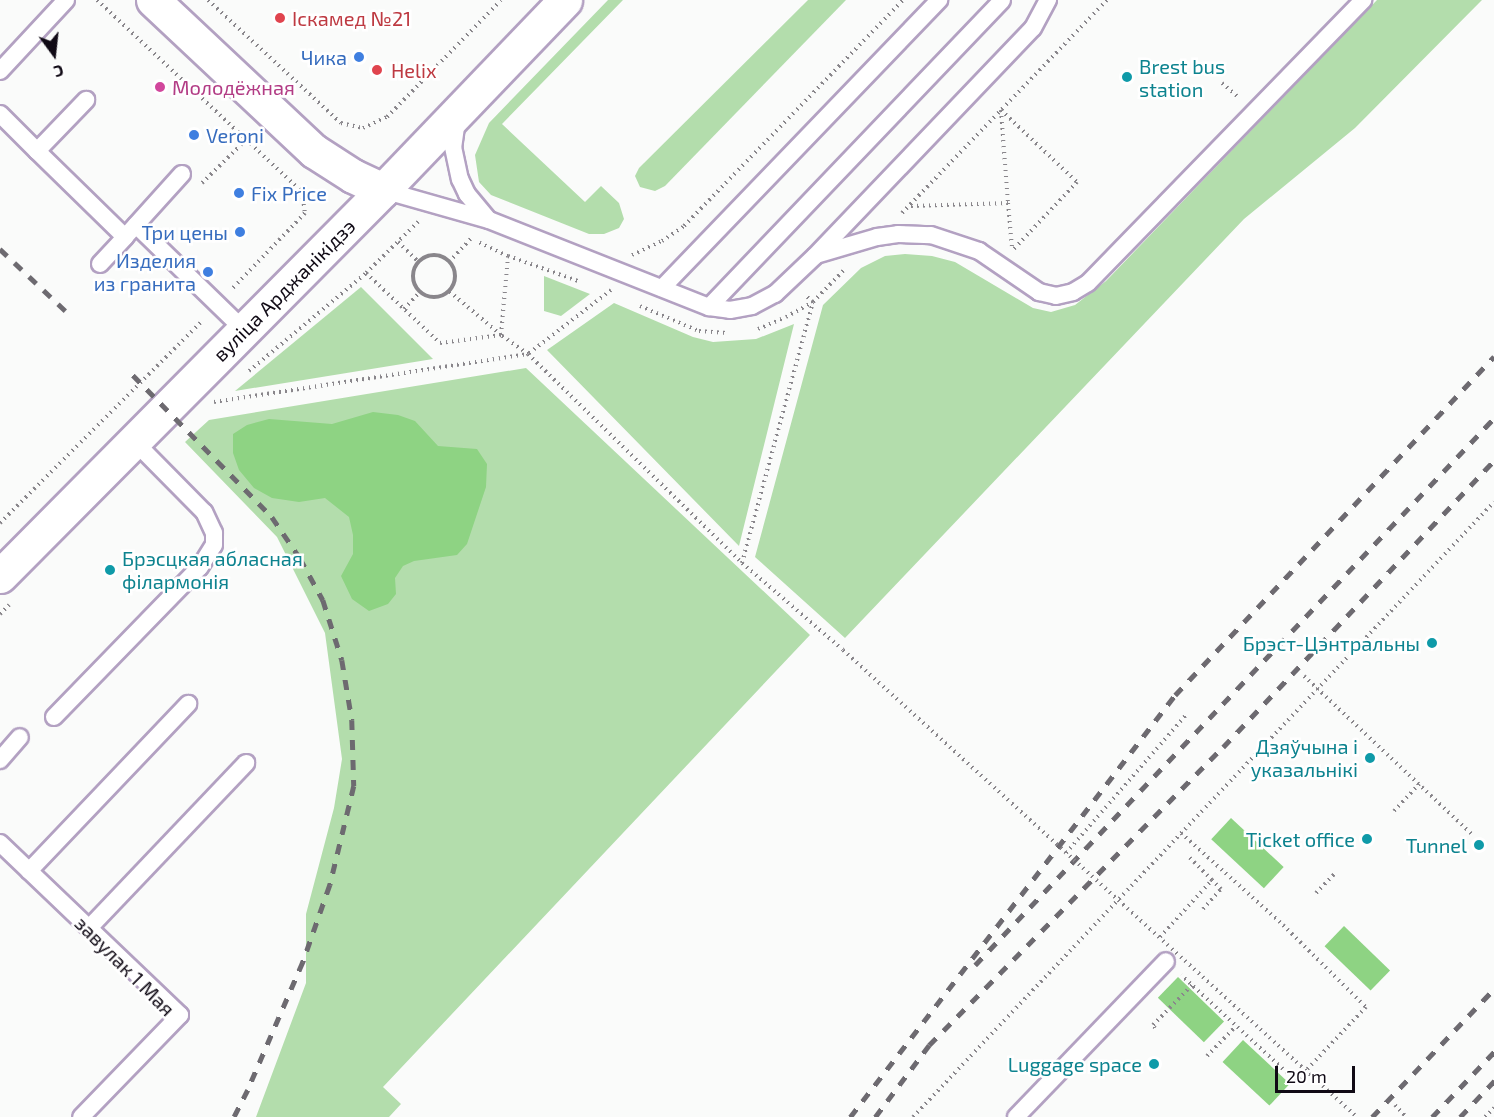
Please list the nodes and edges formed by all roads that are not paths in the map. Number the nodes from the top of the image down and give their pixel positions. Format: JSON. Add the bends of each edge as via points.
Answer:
{"nodes":[{"id":1,"x":66,"y":0,"type":"edge"},
{"id":2,"x":565,"y":0,"type":"edge"},
{"id":3,"x":939,"y":0,"type":"edge"},
{"id":4,"x":1002,"y":0,"type":"edge"},
{"id":5,"x":1048,"y":0,"type":"edge"},
{"id":6,"x":1363,"y":0,"type":"edge"},
{"id":7,"x":160,"y":2,"type":"edge"},
{"id":8,"x":0,"y":71,"type":"edge"},
{"id":9,"x":86,"y":99,"type":"dead end"},
{"id":10,"x":459,"y":112,"type":"junction"},
{"id":11,"x":0,"y":114,"type":"edge"},
{"id":12,"x":38,"y":151,"type":"junction"},
{"id":13,"x":182,"y":174,"type":"road end"},
{"id":14,"x":383,"y":190,"type":"junction"},
{"id":15,"x":489,"y":220,"type":"junction"},
{"id":16,"x":130,"y":231,"type":"junction"},
{"id":17,"x":815,"y":256,"type":"junction"},
{"id":18,"x":100,"y":264,"type":"dead end"},
{"id":19,"x":662,"y":288,"type":"junction"},
{"id":20,"x":709,"y":307,"type":"junction"},
{"id":21,"x":244,"y":330,"type":"junction"},
{"id":22,"x":134,"y":441,"type":"junction"},
{"id":23,"x":5,"y":589,"type":"edge"},
{"id":24,"x":188,"y":704,"type":"dead end"},
{"id":25,"x":54,"y":717,"type":"dead end"},
{"id":26,"x":21,"y":737,"type":"dead end"},
{"id":27,"x":0,"y":760,"type":"edge"},
{"id":28,"x":246,"y":763,"type":"dead end"},
{"id":29,"x":0,"y":843,"type":"edge"},
{"id":30,"x":29,"y":871,"type":"junction"},
{"id":31,"x":89,"y":928,"type":"junction"},
{"id":32,"x":1166,"y":961,"type":"road end"},
{"id":33,"x":81,"y":1117,"type":"edge"},
{"id":34,"x":1016,"y":1117,"type":"edge"}],
"edges":[{"from":1,"to":8,"type":"lane"},
{"from":2,"to":10,"type":"main road","name":"вуліца Арджанікідзэ"},
{"from":3,"to":19,"type":"lane"},
{"from":4,"to":20,"type":"lane"},
{"from":5,"to":17,"type":"lane","via":[[1033,28]]},
{"from":6,"to":17,"type":"lane","via":[[1088,283],[1072,292],[1056,296],[1039,292],[979,251],[948,239],[915,234],[877,237]]},
{"from":7,"to":14,"type":"main road","via":[[314,151]]},
{"from":9,"to":12,"type":"lane"},
{"from":10,"to":14,"type":"main road","name":"вуліца Арджанікідзэ"},
{"from":10,"to":15,"type":"lane","via":[[455,163],[467,194]]},
{"from":11,"to":12,"type":"lane"},
{"from":12,"to":16,"type":"lane"},
{"from":13,"to":16,"type":"lane"},
{"from":14,"to":15,"type":"lane"},
{"from":14,"to":21,"type":"main road","name":"вуліца Арджанікідзэ"},
{"from":15,"to":19,"type":"lane"},
{"from":16,"to":18,"type":"lane"},
{"from":16,"to":21,"type":"lane"},
{"from":17,"to":20,"type":"lane","via":[[760,303],[737,310]]},
{"from":19,"to":20,"type":"lane"},
{"from":21,"to":22,"type":"main road","name":"вуліца Арджанікідзэ"},
{"from":22,"to":23,"type":"main road","name":"вуліца Арджанікідзэ"},
{"from":22,"to":25,"type":"lane","via":[[204,512],[214,532],[214,545],[200,567]]},
{"from":24,"to":30,"type":"lane"},
{"from":26,"to":27,"type":"lane"},
{"from":28,"to":31,"type":"lane"},
{"from":29,"to":30,"type":"lane","name":"завулак 1 Мая"},
{"from":30,"to":31,"type":"lane","name":"завулак 1 Мая"},
{"from":31,"to":33,"type":"lane","name":"завулак 1 Мая","via":[[180,1015]]},
{"from":32,"to":34,"type":"lane"}]}
